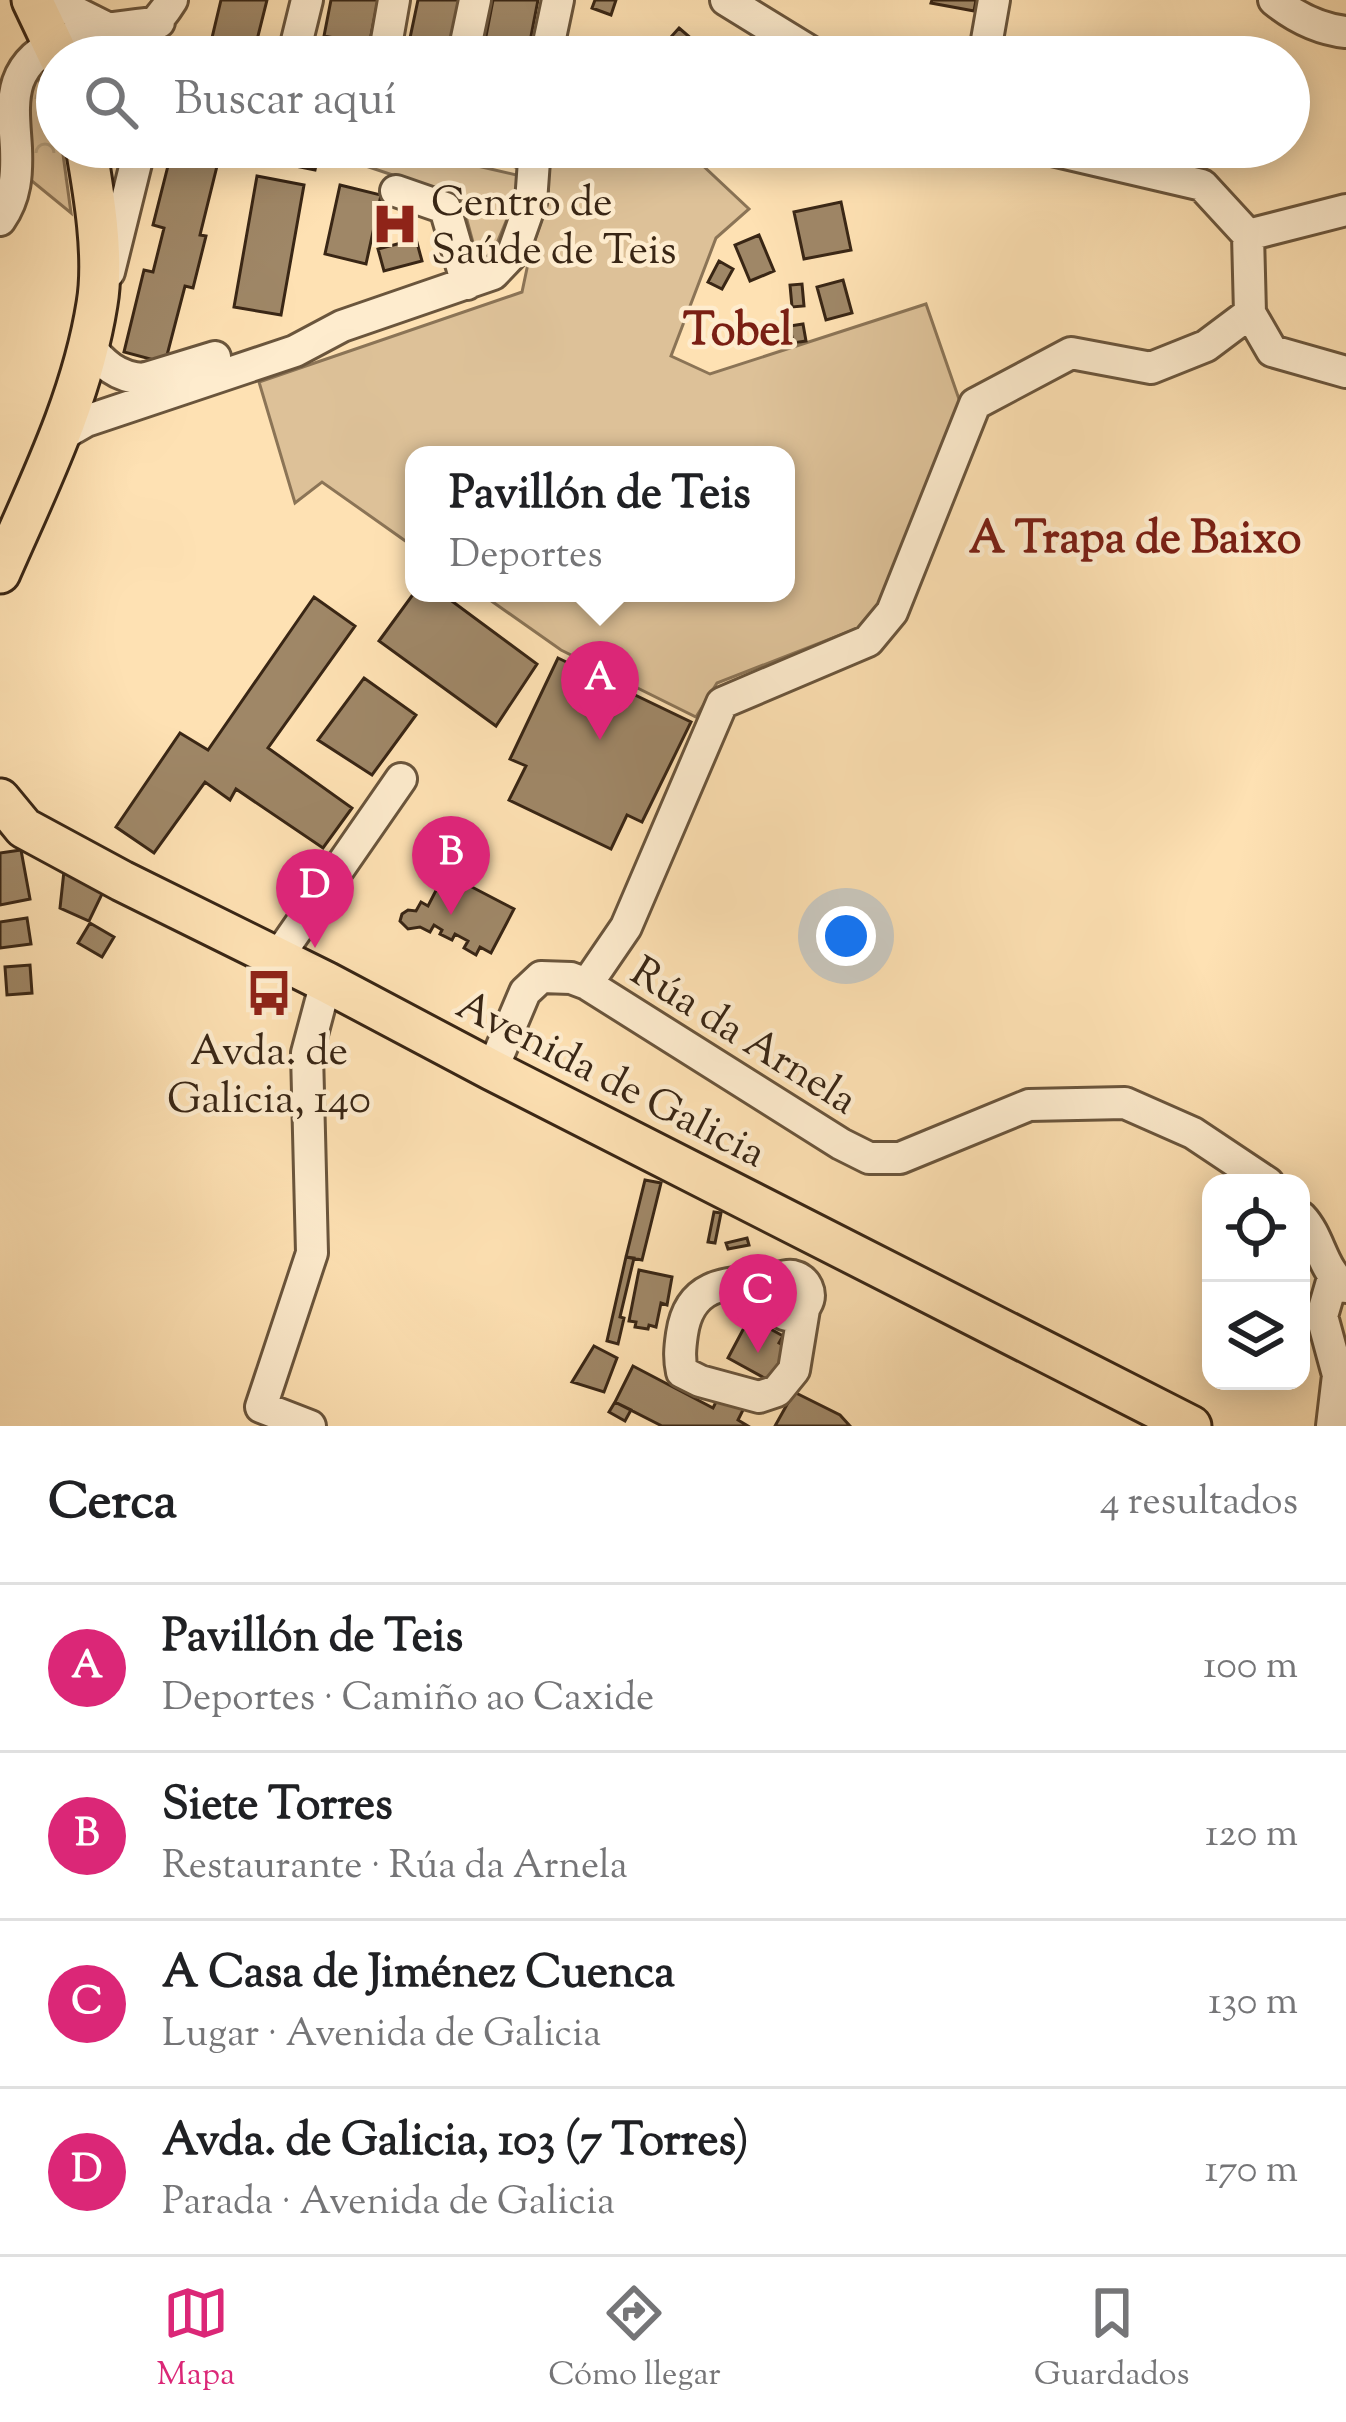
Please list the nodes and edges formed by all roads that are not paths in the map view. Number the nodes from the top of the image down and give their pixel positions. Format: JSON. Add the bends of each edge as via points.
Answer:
{"nodes":[{"id":1,"x":32,"y":0,"type":"edge"},
{"id":2,"x":57,"y":0,"type":"edge"},
{"id":3,"x":307,"y":0,"type":"edge"},
{"id":4,"x":394,"y":0,"type":"edge"},
{"id":5,"x":475,"y":0,"type":"edge"},
{"id":6,"x":558,"y":0,"type":"edge"},
{"id":7,"x":726,"y":0,"type":"edge"},
{"id":8,"x":994,"y":0,"type":"edge"},
{"id":9,"x":1274,"y":0,"type":"edge"},
{"id":10,"x":165,"y":11,"type":"edge"},
{"id":11,"x":1346,"y":32,"type":"edge"},
{"id":12,"x":49,"y":36,"type":"edge"},
{"id":13,"x":102,"y":36,"type":"edge"},
{"id":14,"x":142,"y":36,"type":"edge"},
{"id":15,"x":298,"y":36,"type":"edge"},
{"id":16,"x":388,"y":36,"type":"edge"},
{"id":17,"x":467,"y":36,"type":"edge"},
{"id":18,"x":550,"y":36,"type":"edge"},
{"id":19,"x":785,"y":36,"type":"edge"},
{"id":20,"x":988,"y":36,"type":"edge"},
{"id":21,"x":36,"y":60,"type":"edge"},
{"id":22,"x":90,"y":168,"type":"edge"},
{"id":23,"x":135,"y":168,"type":"edge"},
{"id":24,"x":533,"y":168,"type":"edge"},
{"id":25,"x":1129,"y":168,"type":"edge"},
{"id":26,"x":396,"y":191,"type":"dead end"},
{"id":27,"x":1346,"y":210,"type":"edge"},
{"id":28,"x":0,"y":220,"type":"edge"},
{"id":29,"x":1248,"y":235,"type":"junction"},
{"id":30,"x":467,"y":284,"type":"junction"},
{"id":31,"x":98,"y":300,"type":"junction"},
{"id":32,"x":1250,"y":313,"type":"junction"},
{"id":33,"x":342,"y":326,"type":"junction"},
{"id":34,"x":87,"y":344,"type":"junction"},
{"id":35,"x":1346,"y":372,"type":"edge"},
{"id":36,"x":60,"y":436,"type":"junction"},
{"id":37,"x":0,"y":573,"type":"edge"},
{"id":38,"x":401,"y":779,"type":"dead end"},
{"id":39,"x":0,"y":799,"type":"edge"},
{"id":40,"x":277,"y":958,"type":"junction"},
{"id":41,"x":326,"y":982,"type":"junction"},
{"id":42,"x":587,"y":984,"type":"junction"},
{"id":43,"x":492,"y":1070,"type":"junction"},
{"id":44,"x":1254,"y":1174,"type":"edge"},
{"id":45,"x":1310,"y":1226,"type":"edge"},
{"id":46,"x":820,"y":1238,"type":"junction"},
{"id":47,"x":787,"y":1279,"type":"junction"},
{"id":48,"x":1339,"y":1282,"type":"edge"},
{"id":49,"x":310,"y":1426,"type":"edge"},
{"id":50,"x":1191,"y":1426,"type":"edge"},
{"id":51,"x":1332,"y":1426,"type":"edge"}],
"edges":[{"from":1,"to":12,"type":"main road"},
{"from":2,"to":13,"type":"street"},
{"from":3,"to":15,"type":"street"},
{"from":4,"to":16,"type":"street"},
{"from":5,"to":17,"type":"street"},
{"from":6,"to":18,"type":"street"},
{"from":7,"to":19,"type":"street"},
{"from":8,"to":20,"type":"street"},
{"from":9,"to":11,"type":"street"},
{"from":10,"to":14,"type":"street"},
{"from":21,"to":28,"type":"street","via":[[19,79],[17,182]]},
{"from":22,"to":31,"type":"main road"},
{"from":23,"to":31,"type":"street"},
{"from":24,"to":30,"type":"street","via":[[513,253],[493,274]]},
{"from":25,"to":29,"type":"street","via":[[1202,185]]},
{"from":26,"to":30,"type":"street","via":[[446,208]]},
{"from":27,"to":29,"type":"street"},
{"from":29,"to":32,"type":"street"},
{"from":30,"to":33,"type":"street"},
{"from":31,"to":34,"type":"main road"},
{"from":32,"to":35,"type":"street","via":[[1272,351]]},
{"from":32,"to":42,"type":"street","via":[[1206,346],[1151,368],[1071,352],[975,404],[892,611],[868,641],[722,703],[626,927]]},
{"from":33,"to":34,"type":"street","via":[[143,379],[116,372]]},
{"from":33,"to":36,"type":"street","via":[[295,351]]},
{"from":34,"to":36,"type":"main road"},
{"from":36,"to":37,"type":"main road"},
{"from":38,"to":40,"type":"street"},
{"from":39,"to":40,"type":"main road","name":"Avenida de Galicia","via":[[24,827]]},
{"from":40,"to":41,"type":"main road","name":"Avenida de Galicia"},
{"from":41,"to":43,"type":"main road","name":"Avenida de Galicia"},
{"from":41,"to":49,"type":"street","via":[[308,1053],[312,1253],[261,1408]]},
{"from":42,"to":43,"type":"street","name":"Rúa da Arnela","via":[[541,977],[525,992]]},
{"from":42,"to":44,"type":"street","name":"Rúa da Arnela","via":[[869,1158],[900,1158],[1029,1105],[1125,1103],[1193,1133]]},
{"from":43,"to":46,"type":"main road","name":"Avenida de Galicia"},
{"from":45,"to":48,"type":"street"},
{"from":46,"to":47,"type":"street"},
{"from":46,"to":50,"type":"main road","name":"Avenida de Galicia"},
{"from":47,"to":47,"type":"street","via":[[731,1282],[697,1297],[685,1314],[682,1372],[759,1397],[777,1391],[794,1370],[804,1309],[793,1315],[772,1304],[770,1292]]},
{"from":48,"to":51,"type":"street","via":[[1322,1316],[1338,1375]]}]}
